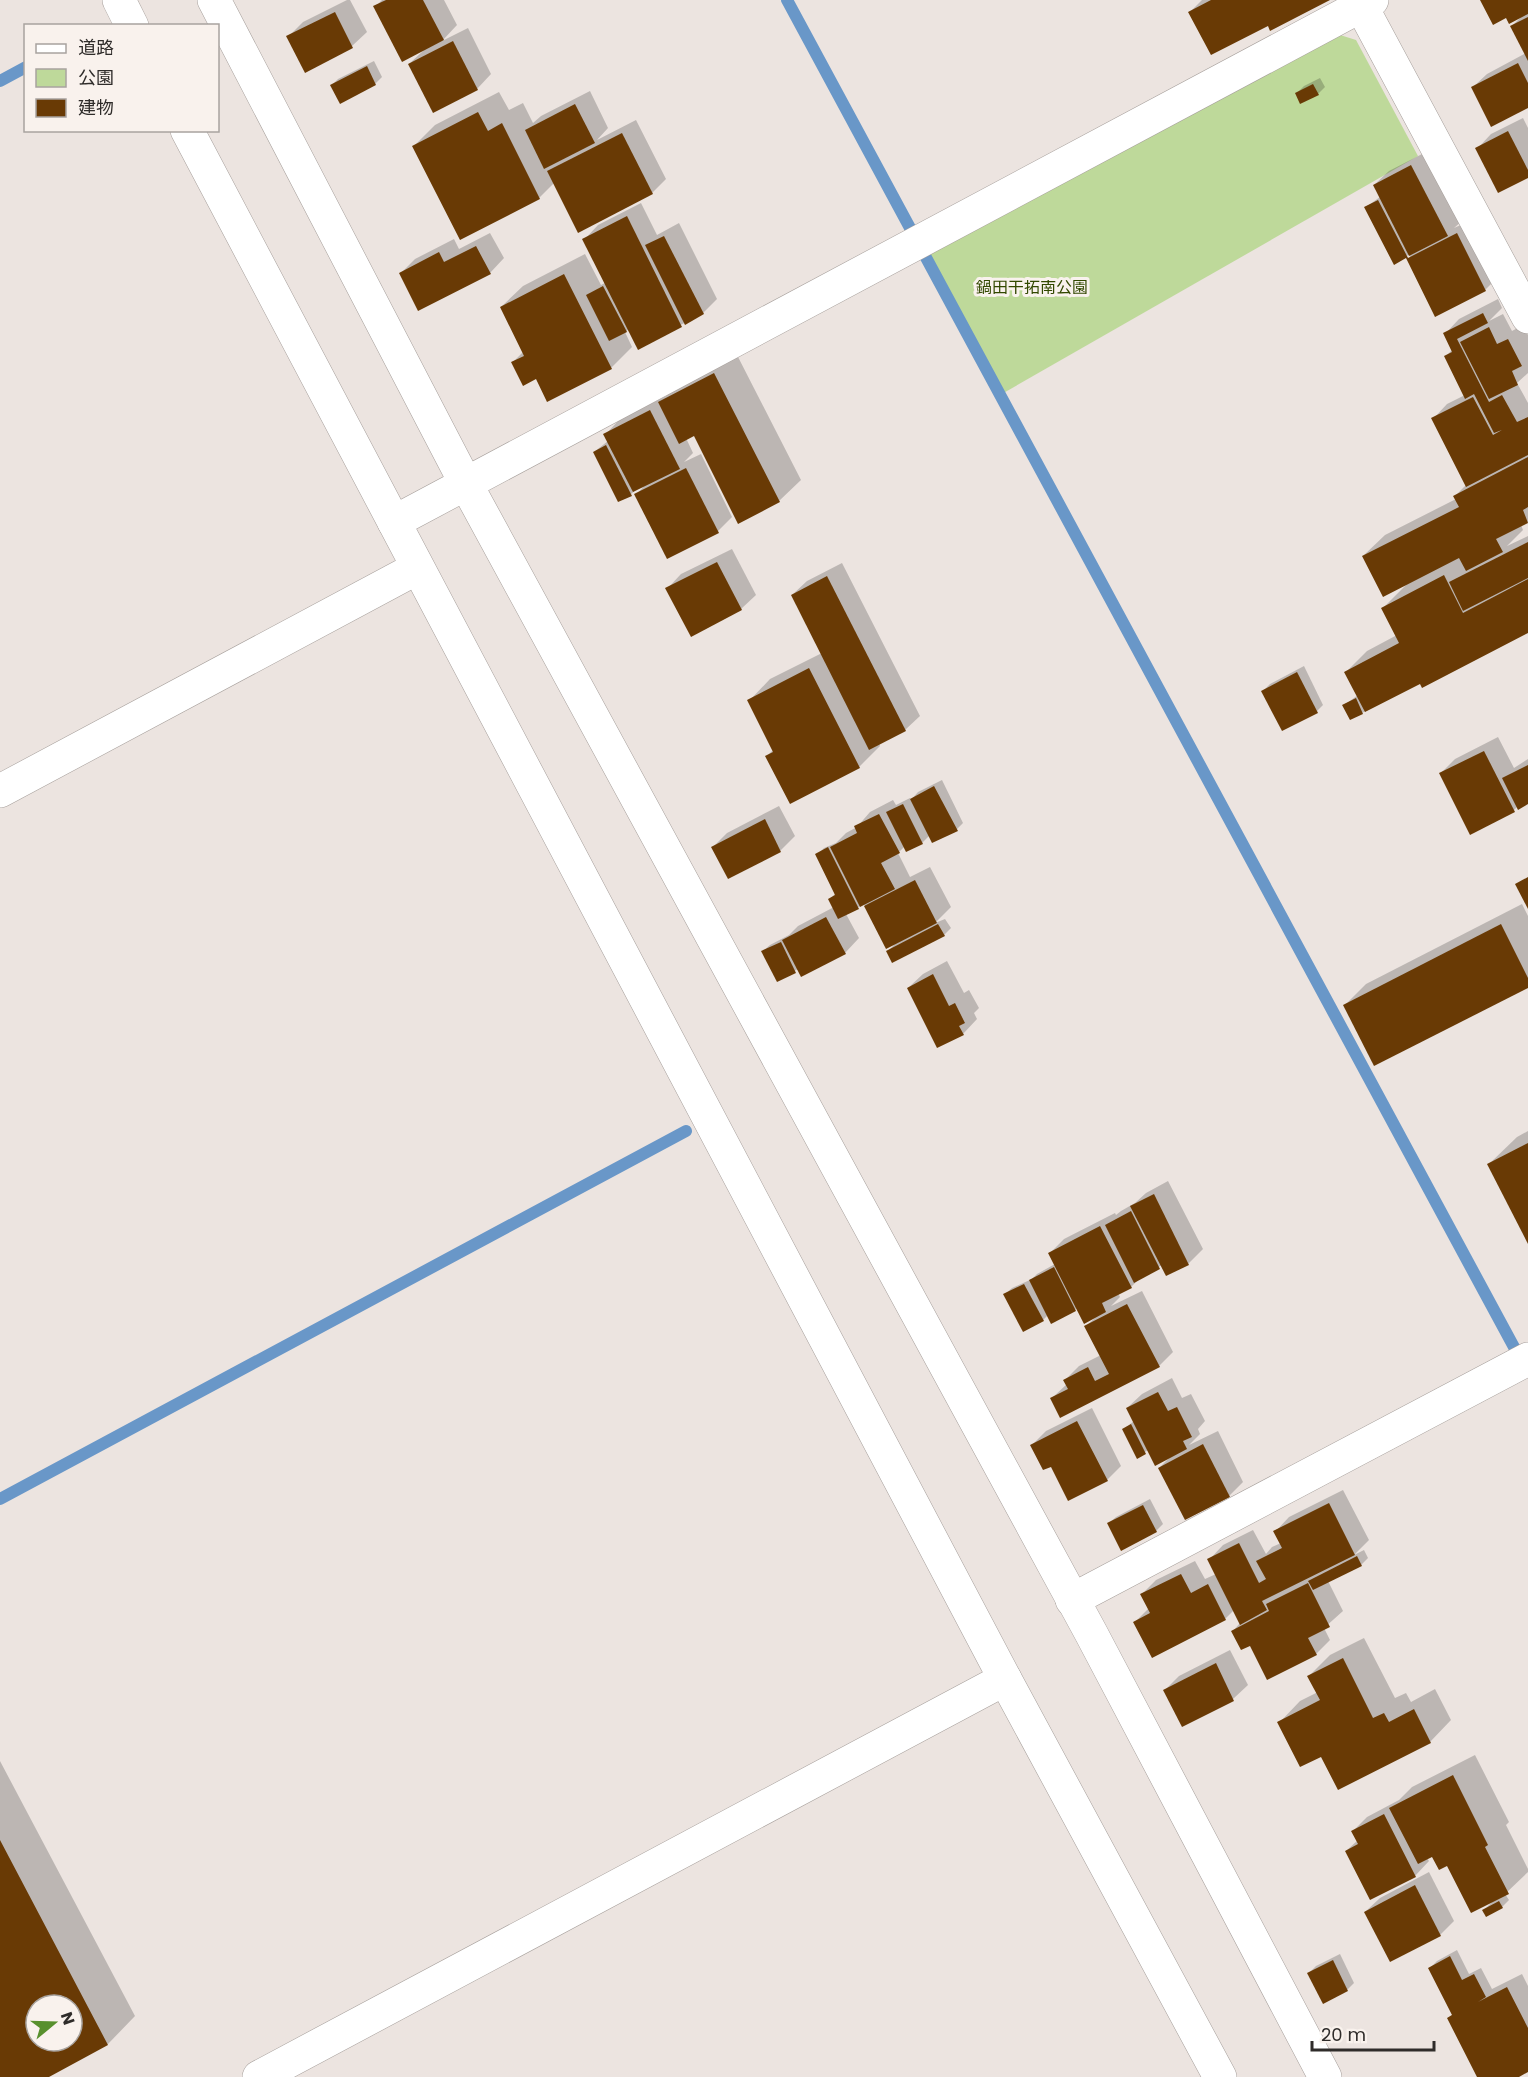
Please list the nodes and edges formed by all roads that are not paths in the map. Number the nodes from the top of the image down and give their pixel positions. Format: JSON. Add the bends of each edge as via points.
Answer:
{"nodes":[{"id":1,"x":119,"y":0,"type":"edge"},
{"id":2,"x":214,"y":0,"type":"edge"},
{"id":3,"x":1364,"y":2,"type":"edge"},
{"id":4,"x":131,"y":24,"type":"edge"},
{"id":5,"x":189,"y":132,"type":"edge"},
{"id":6,"x":1528,"y":317,"type":"edge"},
{"id":7,"x":466,"y":484,"type":"junction"},
{"id":8,"x":394,"y":522,"type":"junction"},
{"id":9,"x":417,"y":568,"type":"junction"},
{"id":10,"x":0,"y":791,"type":"edge"},
{"id":11,"x":1520,"y":1363,"type":"edge"},
{"id":12,"x":1072,"y":1600,"type":"junction"},
{"id":13,"x":1005,"y":1679,"type":"junction"},
{"id":14,"x":259,"y":2077,"type":"edge"},
{"id":15,"x":1220,"y":2077,"type":"edge"},
{"id":16,"x":1325,"y":2077,"type":"edge"}],
"edges":[{"from":1,"to":4,"type":"street"},
{"from":2,"to":7,"type":"street"},
{"from":3,"to":6,"type":"street"},
{"from":3,"to":7,"type":"street"},
{"from":5,"to":8,"type":"street"},
{"from":7,"to":8,"type":"street"},
{"from":7,"to":12,"type":"street"},
{"from":8,"to":9,"type":"street"},
{"from":9,"to":10,"type":"street"},
{"from":9,"to":13,"type":"street"},
{"from":11,"to":12,"type":"street"},
{"from":12,"to":16,"type":"street"},
{"from":13,"to":14,"type":"street"},
{"from":13,"to":15,"type":"street"}]}
